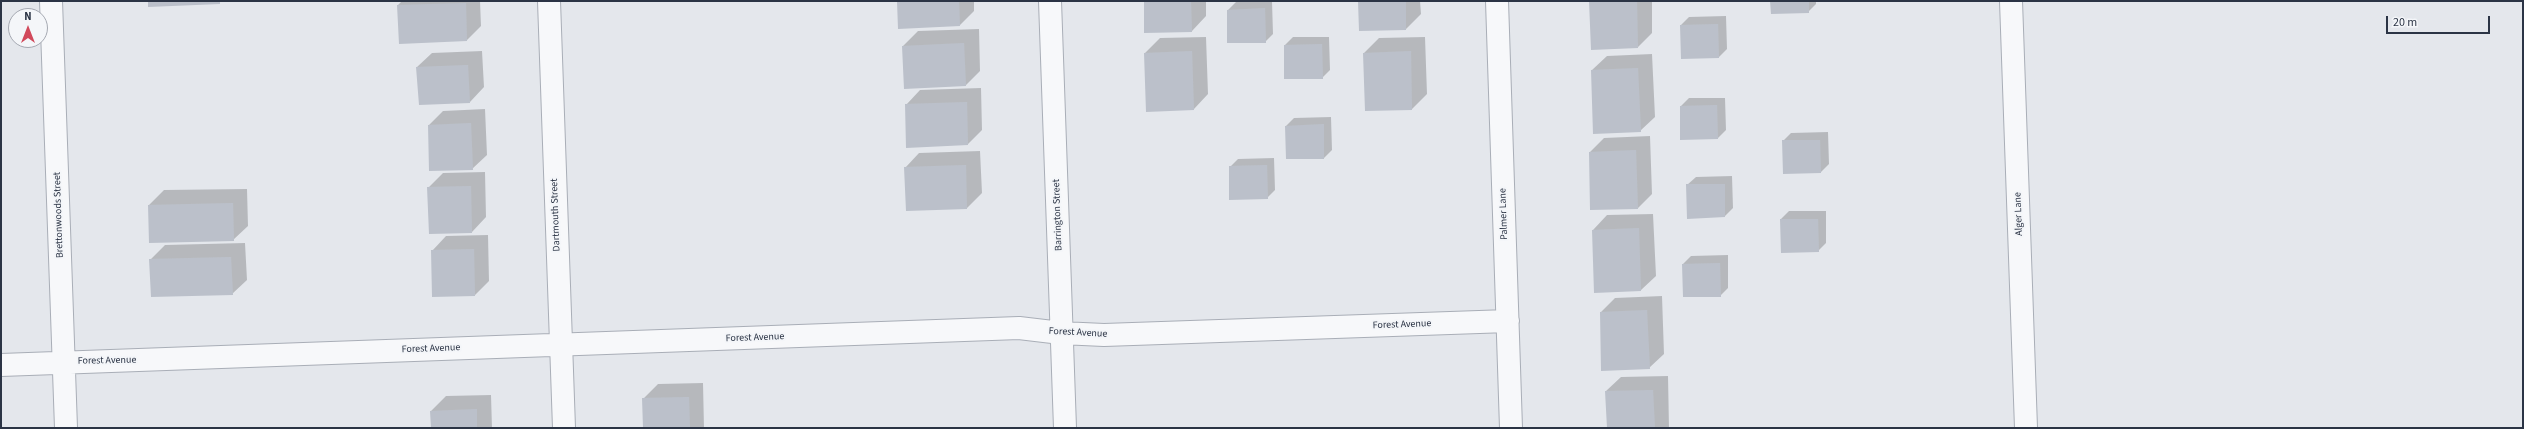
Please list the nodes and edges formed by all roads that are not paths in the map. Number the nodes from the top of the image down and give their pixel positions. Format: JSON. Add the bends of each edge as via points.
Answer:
{"nodes":[{"id":1,"x":51,"y":1,"type":"edge"},
{"id":2,"x":549,"y":1,"type":"edge"},
{"id":3,"x":1050,"y":1,"type":"edge"},
{"id":4,"x":1497,"y":1,"type":"edge"},
{"id":5,"x":2011,"y":1,"type":"edge"},
{"id":6,"x":1508,"y":321,"type":"junction"},
{"id":7,"x":1061,"y":333,"type":"junction"},
{"id":8,"x":561,"y":344,"type":"junction"},
{"id":9,"x":63,"y":362,"type":"junction"},
{"id":10,"x":1,"y":365,"type":"edge"},
{"id":11,"x":66,"y":428,"type":"edge"},
{"id":12,"x":564,"y":428,"type":"edge"},
{"id":13,"x":1065,"y":428,"type":"edge"},
{"id":14,"x":1511,"y":428,"type":"edge"},
{"id":15,"x":2026,"y":428,"type":"edge"}],
"edges":[{"from":1,"to":9,"type":"street","name":"Brettonwoods Street"},
{"from":2,"to":8,"type":"street","name":"Dartmouth Street"},
{"from":3,"to":7,"type":"street","name":"Barrington Street"},
{"from":4,"to":6,"type":"street","name":"Palmer Lane"},
{"from":5,"to":15,"type":"street","name":"Alger Lane"},
{"from":6,"to":7,"type":"street","name":"Forest Avenue","via":[[1104,335]]},
{"from":6,"to":14,"type":"street","name":"Palmer Lane"},
{"from":7,"to":8,"type":"street","name":"Forest Avenue","via":[[1019,328]]},
{"from":7,"to":13,"type":"street","name":"Barrington Street"},
{"from":8,"to":9,"type":"street","name":"Forest Avenue"},
{"from":8,"to":12,"type":"street","name":"Dartmouth Street"},
{"from":9,"to":10,"type":"street","name":"Forest Avenue"},
{"from":9,"to":11,"type":"street","name":"Brettonwoods Street"}]}
